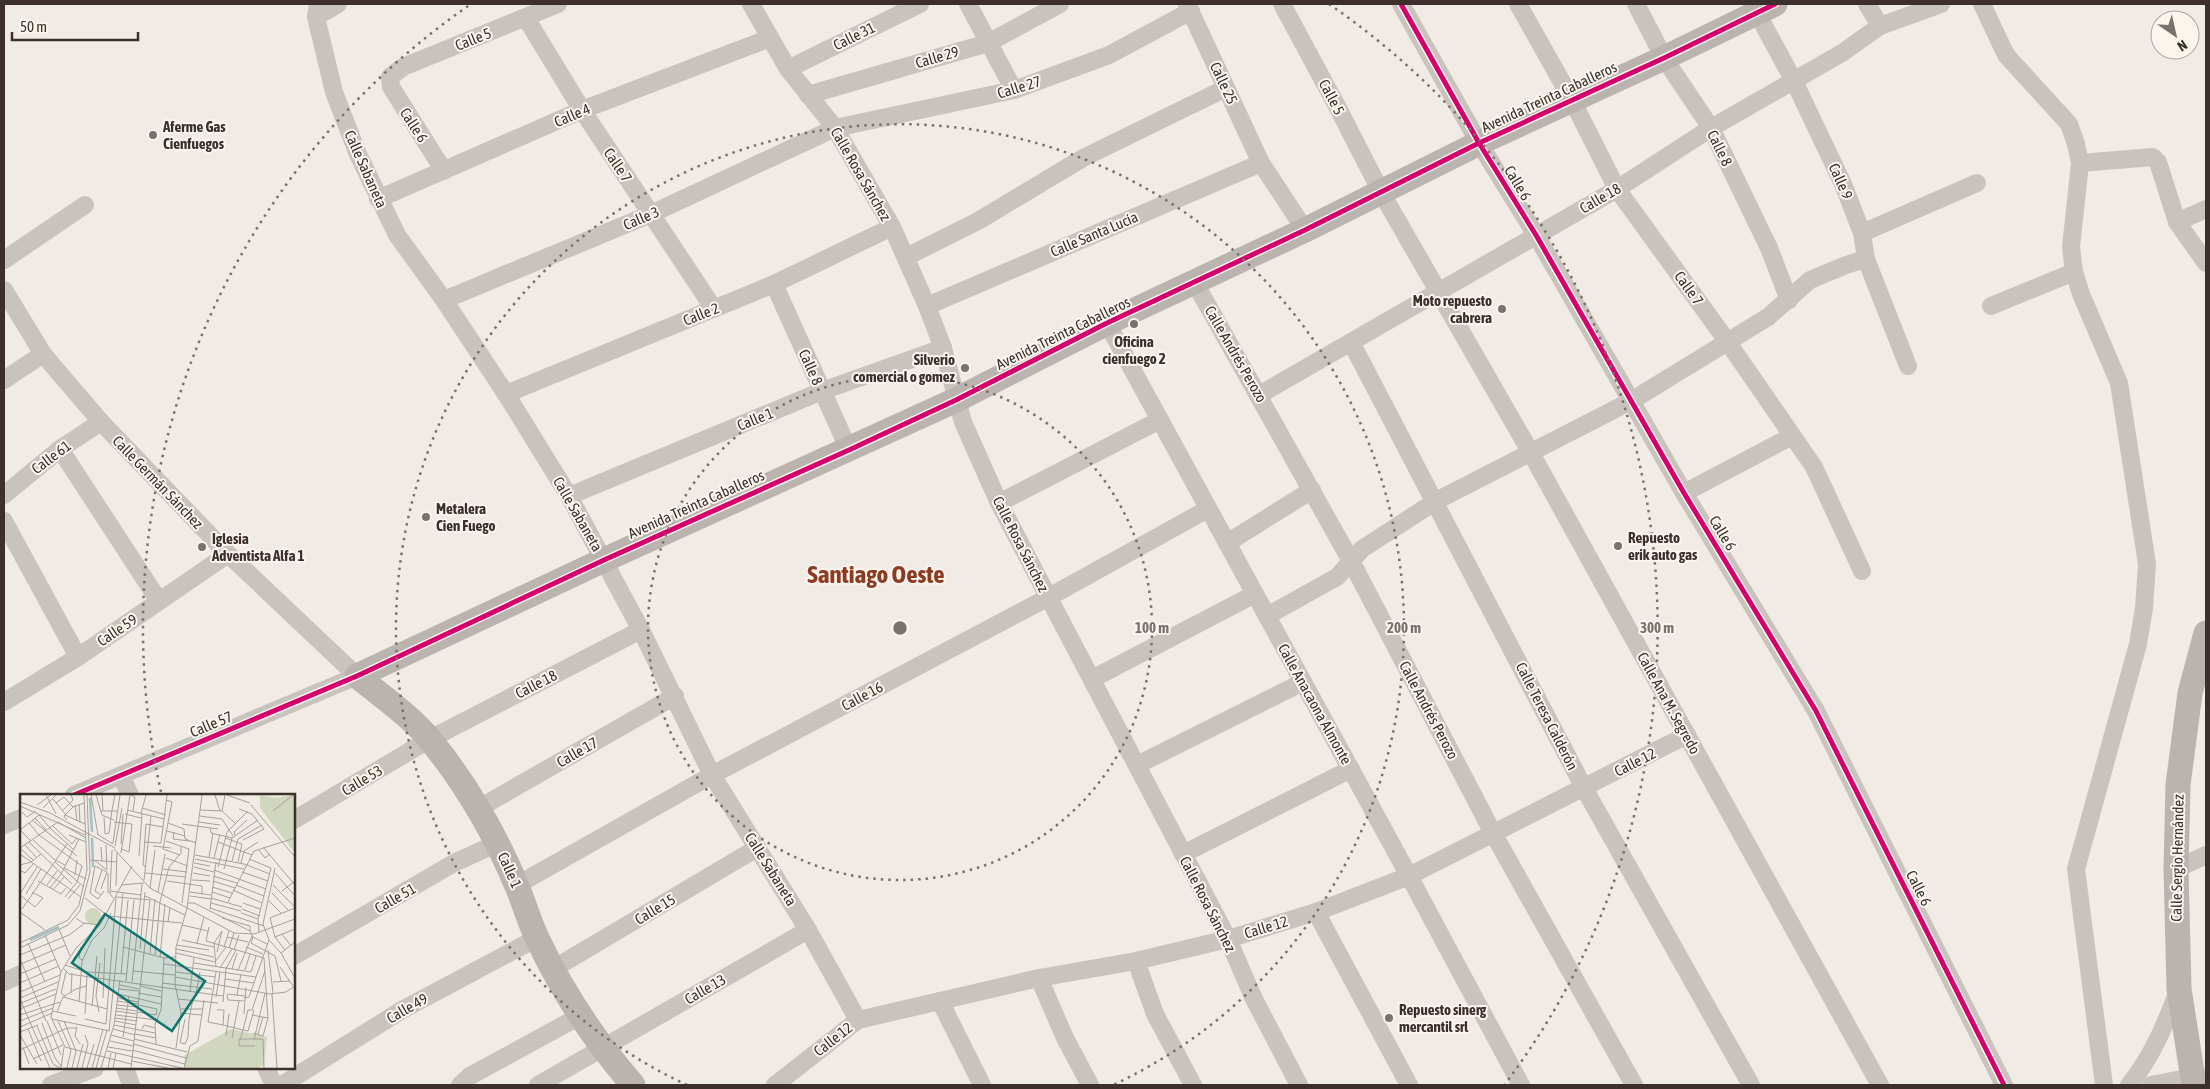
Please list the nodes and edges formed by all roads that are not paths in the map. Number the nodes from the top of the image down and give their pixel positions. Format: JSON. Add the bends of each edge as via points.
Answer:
{"nodes":[{"id":1,"x":338,"y":4,"type":"edge"},
{"id":2,"x":558,"y":4,"type":"edge"},
{"id":3,"x":920,"y":4,"type":"edge"},
{"id":4,"x":968,"y":4,"type":"edge"},
{"id":5,"x":1060,"y":4,"type":"edge"},
{"id":6,"x":1282,"y":4,"type":"edge"},
{"id":7,"x":1401,"y":4,"type":"edge"},
{"id":8,"x":1518,"y":4,"type":"edge"},
{"id":9,"x":1636,"y":4,"type":"edge"},
{"id":10,"x":1867,"y":4,"type":"edge"},
{"id":11,"x":1941,"y":4,"type":"edge"},
{"id":12,"x":1982,"y":4,"type":"edge"},
{"id":13,"x":757,"y":6,"type":"edge"},
{"id":14,"x":1761,"y":7,"type":"edge"},
{"id":15,"x":1189,"y":8,"type":"edge"},
{"id":16,"x":317,"y":10,"type":"edge"},
{"id":17,"x":526,"y":18,"type":"junction"},
{"id":18,"x":1880,"y":26,"type":"junction"},
{"id":19,"x":770,"y":38,"type":"junction"},
{"id":20,"x":988,"y":43,"type":"junction"},
{"id":21,"x":1664,"y":58,"type":"junction"},
{"id":22,"x":788,"y":69,"type":"junction"},
{"id":23,"x":390,"y":77,"type":"joint"},
{"id":24,"x":1794,"y":81,"type":"junction"},
{"id":25,"x":1226,"y":88,"type":"junction"},
{"id":26,"x":1014,"y":90,"type":"junction"},
{"id":27,"x":808,"y":94,"type":"junction"},
{"id":28,"x":1572,"y":100,"type":"junction"},
{"id":29,"x":582,"y":110,"type":"junction"},
{"id":30,"x":836,"y":128,"type":"junction"},
{"id":31,"x":1711,"y":128,"type":"junction"},
{"id":32,"x":1479,"y":143,"type":"junction"},
{"id":33,"x":2080,"y":162,"type":"junction"},
{"id":34,"x":1261,"y":163,"type":"junction"},
{"id":35,"x":444,"y":170,"type":"junction"},
{"id":36,"x":1977,"y":183,"type":"dead end"},
{"id":37,"x":1617,"y":189,"type":"junction"},
{"id":38,"x":1381,"y":192,"type":"junction"},
{"id":39,"x":378,"y":199,"type":"junction"},
{"id":40,"x":85,"y":205,"type":"dead end"},
{"id":41,"x":2206,"y":209,"type":"edge"},
{"id":42,"x":651,"y":214,"type":"junction"},
{"id":43,"x":2177,"y":222,"type":"junction"},
{"id":44,"x":892,"y":227,"type":"junction"},
{"id":45,"x":1306,"y":230,"type":"junction"},
{"id":46,"x":1862,"y":233,"type":"junction"},
{"id":47,"x":1536,"y":236,"type":"junction"},
{"id":48,"x":906,"y":257,"type":"junction"},
{"id":49,"x":1866,"y":259,"type":"junction"},
{"id":50,"x":4,"y":260,"type":"edge"},
{"id":51,"x":2206,"y":263,"type":"edge"},
{"id":52,"x":2074,"y":272,"type":"junction"},
{"id":53,"x":1195,"y":283,"type":"junction"},
{"id":54,"x":774,"y":284,"type":"junction"},
{"id":55,"x":4,"y":290,"type":"edge"},
{"id":56,"x":1439,"y":292,"type":"junction"},
{"id":57,"x":444,"y":300,"type":"junction"},
{"id":58,"x":1789,"y":300,"type":"junction"},
{"id":59,"x":927,"y":306,"type":"junction"},
{"id":60,"x":1991,"y":306,"type":"dead end"},
{"id":61,"x":714,"y":309,"type":"junction"},
{"id":62,"x":1107,"y":323,"type":"junction"},
{"id":63,"x":1727,"y":341,"type":"junction"},
{"id":64,"x":1351,"y":342,"type":"junction"},
{"id":65,"x":943,"y":348,"type":"junction"},
{"id":66,"x":42,"y":354,"type":"junction"},
{"id":67,"x":1908,"y":366,"type":"dead end"},
{"id":68,"x":4,"y":380,"type":"edge"},
{"id":69,"x":822,"y":391,"type":"junction"},
{"id":70,"x":506,"y":394,"type":"junction"},
{"id":71,"x":1259,"y":395,"type":"junction"},
{"id":72,"x":956,"y":400,"type":"junction"},
{"id":73,"x":1631,"y":401,"type":"junction"},
{"id":74,"x":1160,"y":420,"type":"junction"},
{"id":75,"x":101,"y":422,"type":"junction"},
{"id":76,"x":1792,"y":436,"type":"junction"},
{"id":77,"x":60,"y":449,"type":"junction"},
{"id":78,"x":849,"y":450,"type":"junction"},
{"id":79,"x":1531,"y":453,"type":"junction"},
{"id":80,"x":1312,"y":490,"type":"junction"},
{"id":81,"x":1684,"y":493,"type":"junction"},
{"id":82,"x":4,"y":495,"type":"edge"},
{"id":83,"x":569,"y":496,"type":"junction"},
{"id":84,"x":1436,"y":501,"type":"junction"},
{"id":85,"x":1000,"y":503,"type":"junction"},
{"id":86,"x":1208,"y":509,"type":"junction"},
{"id":87,"x":4,"y":521,"type":"edge"},
{"id":88,"x":1227,"y":543,"type":"junction"},
{"id":89,"x":228,"y":554,"type":"junction"},
{"id":90,"x":604,"y":560,"type":"junction"},
{"id":91,"x":1351,"y":561,"type":"junction"},
{"id":92,"x":1862,"y":571,"type":"dead end"},
{"id":93,"x":1255,"y":594,"type":"junction"},
{"id":94,"x":1049,"y":597,"type":"junction"},
{"id":95,"x":159,"y":601,"type":"junction"},
{"id":96,"x":1267,"y":616,"type":"junction"},
{"id":97,"x":642,"y":630,"type":"junction"},
{"id":98,"x":2206,"y":633,"type":"edge"},
{"id":99,"x":78,"y":657,"type":"junction"},
{"id":100,"x":357,"y":676,"type":"junction"},
{"id":101,"x":1092,"y":679,"type":"junction"},
{"id":102,"x":1303,"y":682,"type":"junction"},
{"id":103,"x":675,"y":696,"type":"junction"},
{"id":104,"x":4,"y":702,"type":"edge"},
{"id":105,"x":1687,"y":735,"type":"junction"},
{"id":106,"x":430,"y":739,"type":"junction"},
{"id":107,"x":1137,"y":765,"type":"junction"},
{"id":108,"x":1351,"y":770,"type":"junction"},
{"id":109,"x":712,"y":775,"type":"junction"},
{"id":110,"x":121,"y":776,"type":"junction"},
{"id":111,"x":1584,"y":788,"type":"junction"},
{"id":112,"x":76,"y":794,"type":"edge"},
{"id":113,"x":130,"y":794,"type":"edge"},
{"id":114,"x":478,"y":808,"type":"junction"},
{"id":115,"x":20,"y":818,"type":"edge"},
{"id":116,"x":295,"y":819,"type":"edge"},
{"id":117,"x":4,"y":825,"type":"edge"},
{"id":118,"x":1493,"y":833,"type":"junction"},
{"id":119,"x":498,"y":843,"type":"junction"},
{"id":120,"x":757,"y":848,"type":"junction"},
{"id":121,"x":1183,"y":854,"type":"junction"},
{"id":122,"x":2206,"y":856,"type":"edge"},
{"id":123,"x":2176,"y":869,"type":"junction"},
{"id":124,"x":1409,"y":876,"type":"junction"},
{"id":125,"x":517,"y":885,"type":"junction"},
{"id":126,"x":1316,"y":912,"type":"junction"},
{"id":127,"x":808,"y":930,"type":"junction"},
{"id":128,"x":537,"y":938,"type":"junction"},
{"id":129,"x":1228,"y":939,"type":"junction"},
{"id":130,"x":295,"y":955,"type":"edge"},
{"id":131,"x":1136,"y":961,"type":"junction"},
{"id":132,"x":553,"y":969,"type":"junction"},
{"id":133,"x":20,"y":974,"type":"edge"},
{"id":134,"x":1039,"y":978,"type":"junction"},
{"id":135,"x":4,"y":982,"type":"edge"},
{"id":136,"x":2179,"y":989,"type":"junction"},
{"id":137,"x":940,"y":1001,"type":"junction"},
{"id":138,"x":580,"y":1016,"type":"junction"},
{"id":139,"x":858,"y":1020,"type":"junction"},
{"id":140,"x":602,"y":1049,"type":"junction"},
{"id":141,"x":92,"y":1069,"type":"edge"},
{"id":142,"x":125,"y":1069,"type":"edge"},
{"id":143,"x":266,"y":1069,"type":"edge"},
{"id":144,"x":2197,"y":1080,"type":"edge"},
{"id":145,"x":51,"y":1085,"type":"edge"},
{"id":146,"x":131,"y":1085,"type":"edge"},
{"id":147,"x":274,"y":1085,"type":"edge"},
{"id":148,"x":282,"y":1085,"type":"edge"},
{"id":149,"x":460,"y":1085,"type":"edge"},
{"id":150,"x":538,"y":1085,"type":"edge"},
{"id":151,"x":633,"y":1085,"type":"edge"},
{"id":152,"x":775,"y":1085,"type":"edge"},
{"id":153,"x":982,"y":1085,"type":"edge"},
{"id":154,"x":1090,"y":1085,"type":"edge"},
{"id":155,"x":1193,"y":1085,"type":"edge"},
{"id":156,"x":1300,"y":1085,"type":"edge"},
{"id":157,"x":1409,"y":1085,"type":"edge"},
{"id":158,"x":1521,"y":1085,"type":"edge"},
{"id":159,"x":1634,"y":1085,"type":"edge"},
{"id":160,"x":1751,"y":1085,"type":"edge"},
{"id":161,"x":1880,"y":1085,"type":"edge"},
{"id":162,"x":2004,"y":1085,"type":"edge"},
{"id":163,"x":2104,"y":1085,"type":"edge"},
{"id":164,"x":2129,"y":1085,"type":"edge"},
{"id":165,"x":2150,"y":1085,"type":"edge"}],
"edges":[{"from":1,"to":16,"type":"street"},
{"from":2,"to":17,"type":"street","name":"Calle 5"},
{"from":3,"to":22,"type":"street","name":"Calle 31"},
{"from":4,"to":20,"type":"street"},
{"from":5,"to":20,"type":"street","name":"Calle 29"},
{"from":6,"to":38,"type":"street","name":"Calle 5"},
{"from":7,"to":32,"type":"street","name":"Calle 6"},
{"from":8,"to":28,"type":"street","name":"Calle 7"},
{"from":9,"to":21,"type":"street","name":"Calle 8"},
{"from":10,"to":18,"type":"street"},
{"from":11,"to":18,"type":"street","name":"Calle 18"},
{"from":12,"to":33,"type":"street","via":[[2006,55],[2069,124]]},
{"from":13,"to":19,"type":"street","name":"Calle Rosa Sánchez"},
{"from":14,"to":21,"type":"street","name":"Avenida Treinta Caballeros"},
{"from":14,"to":24,"type":"street","name":"Calle 9"},
{"from":15,"to":25,"type":"street","name":"Calle 25"},
{"from":15,"to":26,"type":"street","name":"Calle 27","via":[[1110,55]]},
{"from":16,"to":39,"type":"street","name":"Calle Sabaneta","via":[[334,92]]},
{"from":17,"to":23,"type":"street","name":"Calle 5","via":[[403,67]]},
{"from":17,"to":29,"type":"street","name":"Calle 7"},
{"from":18,"to":24,"type":"street","name":"Calle 18"},
{"from":19,"to":22,"type":"street","name":"Calle Rosa Sánchez"},
{"from":19,"to":29,"type":"street","name":"Calle 4"},
{"from":20,"to":26,"type":"street"},
{"from":20,"to":27,"type":"street","name":"Calle 29"},
{"from":21,"to":28,"type":"street","name":"Avenida Treinta Caballeros"},
{"from":21,"to":31,"type":"street","name":"Calle 8"},
{"from":22,"to":27,"type":"street","name":"Calle Rosa Sánchez"},
{"from":23,"to":35,"type":"street","name":"Calle 6","via":[[396,97]]},
{"from":24,"to":31,"type":"street","name":"Calle 18"},
{"from":24,"to":46,"type":"street","name":"Calle 9","via":[[1843,184]]},
{"from":25,"to":34,"type":"street","name":"Calle 25"},
{"from":25,"to":48,"type":"street","via":[[1083,158],[978,221]]},
{"from":26,"to":30,"type":"street","name":"Calle 27"},
{"from":27,"to":30,"type":"street","name":"Calle Rosa Sánchez"},
{"from":28,"to":32,"type":"street","name":"Avenida Treinta Caballeros"},
{"from":28,"to":37,"type":"street","name":"Calle 7"},
{"from":29,"to":35,"type":"street","name":"Calle 4"},
{"from":29,"to":42,"type":"street","name":"Calle 7"},
{"from":30,"to":42,"type":"street","name":"Calle 3"},
{"from":30,"to":44,"type":"street","name":"Calle Rosa Sánchez"},
{"from":31,"to":37,"type":"street","name":"Calle 18"},
{"from":31,"to":58,"type":"street","name":"Calle 8"},
{"from":32,"to":38,"type":"street","name":"Avenida Treinta Caballeros"},
{"from":32,"to":47,"type":"street","name":"Calle 6"},
{"from":33,"to":43,"type":"street","via":[[2154,157]]},
{"from":33,"to":52,"type":"street","via":[[2071,247]]},
{"from":34,"to":45,"type":"street","name":"Calle 25"},
{"from":34,"to":59,"type":"street","name":"Calle Santa Lucía"},
{"from":35,"to":39,"type":"street","name":"Calle 4"},
{"from":36,"to":46,"type":"street"},
{"from":37,"to":47,"type":"street","name":"Calle 18"},
{"from":37,"to":63,"type":"street","name":"Calle 7"},
{"from":38,"to":45,"type":"street","name":"Avenida Treinta Caballeros"},
{"from":38,"to":56,"type":"street","name":"Calle Ana M. Segredo"},
{"from":39,"to":57,"type":"street","name":"Calle Sabaneta","via":[[397,235]]},
{"from":40,"to":50,"type":"street"},
{"from":41,"to":43,"type":"street"},
{"from":42,"to":57,"type":"street","name":"Calle 3"},
{"from":42,"to":61,"type":"street","name":"Calle 7"},
{"from":43,"to":51,"type":"street"},
{"from":44,"to":48,"type":"street","name":"Calle Rosa Sánchez"},
{"from":44,"to":54,"type":"street","name":"Calle 2"},
{"from":45,"to":53,"type":"street","name":"Avenida Treinta Caballeros"},
{"from":46,"to":49,"type":"street","name":"Calle 9"},
{"from":47,"to":56,"type":"street","name":"Calle 18"},
{"from":47,"to":73,"type":"street","name":"Calle 6"},
{"from":48,"to":59,"type":"street","name":"Calle Rosa Sánchez"},
{"from":49,"to":58,"type":"street","via":[[1810,280]]},
{"from":49,"to":67,"type":"street","name":"Calle 9"},
{"from":52,"to":60,"type":"street"},
{"from":52,"to":163,"type":"street","via":[[2119,384],[2147,564],[2138,644],[2076,869]]},
{"from":53,"to":62,"type":"street","name":"Avenida Treinta Caballeros"},
{"from":53,"to":71,"type":"street","name":"Calle Andrés Perozo"},
{"from":54,"to":61,"type":"street","name":"Calle 2"},
{"from":54,"to":69,"type":"street","name":"Calle 8"},
{"from":55,"to":66,"type":"street","name":"Calle Germán Sánchez"},
{"from":56,"to":64,"type":"street","name":"Calle 18"},
{"from":56,"to":79,"type":"street","name":"Calle Ana M. Segredo"},
{"from":57,"to":70,"type":"street","name":"Calle Sabaneta"},
{"from":58,"to":63,"type":"street"},
{"from":59,"to":65,"type":"street","name":"Calle Rosa Sánchez"},
{"from":61,"to":70,"type":"street","name":"Calle 2"},
{"from":62,"to":72,"type":"street","name":"Avenida Treinta Caballeros"},
{"from":62,"to":74,"type":"street","name":"Calle Anacaona Almonte"},
{"from":63,"to":73,"type":"street"},
{"from":63,"to":76,"type":"street","name":"Calle 7"},
{"from":64,"to":71,"type":"street","name":"Calle 18"},
{"from":64,"to":84,"type":"street","name":"Calle Teresa Calderón"},
{"from":65,"to":69,"type":"street","name":"Calle 1"},
{"from":65,"to":72,"type":"street","name":"Calle Rosa Sánchez"},
{"from":66,"to":68,"type":"street"},
{"from":66,"to":75,"type":"street","name":"Calle Germán Sánchez"},
{"from":69,"to":78,"type":"street","name":"Calle 8"},
{"from":69,"to":83,"type":"street","name":"Calle 1"},
{"from":70,"to":83,"type":"street","name":"Calle Sabaneta"},
{"from":71,"to":80,"type":"street","name":"Calle Andrés Perozo"},
{"from":72,"to":78,"type":"street","name":"Avenida Treinta Caballeros"},
{"from":72,"to":85,"type":"street","name":"Calle Rosa Sánchez"},
{"from":73,"to":79,"type":"street"},
{"from":73,"to":81,"type":"street","name":"Calle 6"},
{"from":74,"to":85,"type":"street"},
{"from":74,"to":86,"type":"street","name":"Calle Anacaona Almonte"},
{"from":75,"to":77,"type":"street","name":"Calle 61"},
{"from":75,"to":89,"type":"street","name":"Calle Germán Sánchez"},
{"from":76,"to":81,"type":"street"},
{"from":76,"to":92,"type":"street","name":"Calle 7","via":[[1814,467]]},
{"from":77,"to":82,"type":"street","name":"Calle 61"},
{"from":77,"to":95,"type":"street"},
{"from":78,"to":90,"type":"street","name":"Avenida Treinta Caballeros"},
{"from":79,"to":84,"type":"street"},
{"from":79,"to":105,"type":"street","name":"Calle Ana M. Segredo"},
{"from":80,"to":88,"type":"street"},
{"from":80,"to":91,"type":"street","name":"Calle Andrés Perozo"},
{"from":81,"to":162,"type":"street","name":"Calle 6","via":[[1816,711]]},
{"from":83,"to":90,"type":"street","name":"Calle Sabaneta"},
{"from":84,"to":91,"type":"street","via":[[1362,549]]},
{"from":84,"to":111,"type":"street","name":"Calle Teresa Calderón"},
{"from":85,"to":94,"type":"street","name":"Calle Rosa Sánchez"},
{"from":86,"to":88,"type":"street","name":"Calle Anacaona Almonte"},
{"from":86,"to":94,"type":"street","name":"Calle 16"},
{"from":87,"to":99,"type":"street"},
{"from":88,"to":93,"type":"street","name":"Calle Anacaona Almonte"},
{"from":89,"to":95,"type":"street","name":"Calle 59"},
{"from":89,"to":100,"type":"street","name":"Calle Germán Sánchez"},
{"from":90,"to":97,"type":"street","name":"Calle Sabaneta"},
{"from":90,"to":100,"type":"street","name":"Avenida Treinta Caballeros"},
{"from":91,"to":96,"type":"street","via":[[1337,577]]},
{"from":91,"to":118,"type":"street","name":"Calle Andrés Perozo"},
{"from":93,"to":96,"type":"street","name":"Calle Anacaona Almonte"},
{"from":93,"to":101,"type":"street"},
{"from":94,"to":101,"type":"street","name":"Calle Rosa Sánchez"},
{"from":94,"to":109,"type":"street","name":"Calle 16"},
{"from":95,"to":99,"type":"street","name":"Calle 59"},
{"from":96,"to":102,"type":"street","name":"Calle Anacaona Almonte"},
{"from":97,"to":103,"type":"street","name":"Calle Sabaneta"},
{"from":97,"to":106,"type":"street","name":"Calle 18"},
{"from":98,"to":123,"type":"street","name":"Calle Sergio Hernández","via":[[2190,693],[2178,785]]},
{"from":99,"to":104,"type":"street","name":"Calle 59"},
{"from":100,"to":106,"type":"street","name":"Calle 1"},
{"from":100,"to":110,"type":"street","name":"Calle 57"},
{"from":101,"to":107,"type":"street","name":"Calle Rosa Sánchez"},
{"from":102,"to":107,"type":"street"},
{"from":102,"to":108,"type":"street","name":"Calle Anacaona Almonte"},
{"from":103,"to":109,"type":"street","name":"Calle Sabaneta"},
{"from":103,"to":114,"type":"street","name":"Calle 17"},
{"from":105,"to":111,"type":"street","name":"Calle 12"},
{"from":105,"to":161,"type":"street","name":"Calle Ana M. Segredo"},
{"from":106,"to":114,"type":"street","name":"Calle 1"},
{"from":106,"to":116,"type":"street","name":"Calle 53"},
{"from":107,"to":121,"type":"street","name":"Calle Rosa Sánchez"},
{"from":108,"to":121,"type":"street"},
{"from":108,"to":124,"type":"street","name":"Calle Anacaona Almonte"},
{"from":109,"to":120,"type":"street","name":"Calle Sabaneta"},
{"from":109,"to":125,"type":"street","name":"Calle 16"},
{"from":110,"to":112,"type":"street","name":"Calle 57"},
{"from":110,"to":113,"type":"street"},
{"from":111,"to":118,"type":"street","name":"Calle 12"},
{"from":111,"to":160,"type":"street","name":"Calle Teresa Calderón"},
{"from":114,"to":119,"type":"street","name":"Calle 1"},
{"from":115,"to":117,"type":"street"},
{"from":118,"to":124,"type":"street","name":"Calle 12"},
{"from":118,"to":159,"type":"street","name":"Calle Andrés Perozo"},
{"from":119,"to":125,"type":"street","name":"Calle 1"},
{"from":119,"to":130,"type":"street","name":"Calle 51","via":[[454,863]]},
{"from":120,"to":127,"type":"street","name":"Calle Sabaneta"},
{"from":120,"to":132,"type":"street","name":"Calle 15"},
{"from":121,"to":129,"type":"street","name":"Calle Rosa Sánchez"},
{"from":122,"to":123,"type":"street"},
{"from":123,"to":136,"type":"street","name":"Calle Sergio Hernández"},
{"from":124,"to":126,"type":"street","name":"Calle 12"},
{"from":124,"to":158,"type":"street","name":"Calle Anacaona Almonte"},
{"from":125,"to":128,"type":"street","name":"Calle 1"},
{"from":126,"to":129,"type":"street","name":"Calle 12"},
{"from":126,"to":157,"type":"street"},
{"from":127,"to":139,"type":"street","name":"Calle Sabaneta"},
{"from":127,"to":140,"type":"street","name":"Calle 13"},
{"from":128,"to":132,"type":"street","name":"Calle 1"},
{"from":128,"to":148,"type":"street","name":"Calle 49","via":[[402,1010]]},
{"from":129,"to":131,"type":"street","name":"Calle 12"},
{"from":129,"to":156,"type":"street","name":"Calle Rosa Sánchez","via":[[1254,999]]},
{"from":131,"to":134,"type":"street","name":"Calle 12"},
{"from":131,"to":155,"type":"street","via":[[1155,1014]]},
{"from":132,"to":138,"type":"street","name":"Calle 1"},
{"from":133,"to":135,"type":"street"},
{"from":134,"to":137,"type":"street","name":"Calle 12"},
{"from":134,"to":154,"type":"street"},
{"from":136,"to":144,"type":"street","name":"Calle Sergio Hernández"},
{"from":136,"to":164,"type":"street","via":[[2157,1043]]},
{"from":137,"to":139,"type":"street","name":"Calle 12"},
{"from":137,"to":153,"type":"street"},
{"from":138,"to":140,"type":"street","name":"Calle 1"},
{"from":138,"to":149,"type":"street","via":[[470,1076]]},
{"from":139,"to":152,"type":"street","name":"Calle 12"},
{"from":140,"to":150,"type":"street","name":"Calle 13"},
{"from":140,"to":151,"type":"street","name":"Calle 1"},
{"from":141,"to":145,"type":"street"},
{"from":142,"to":146,"type":"street"},
{"from":143,"to":147,"type":"street"},
{"from":144,"to":165,"type":"street"}]}
